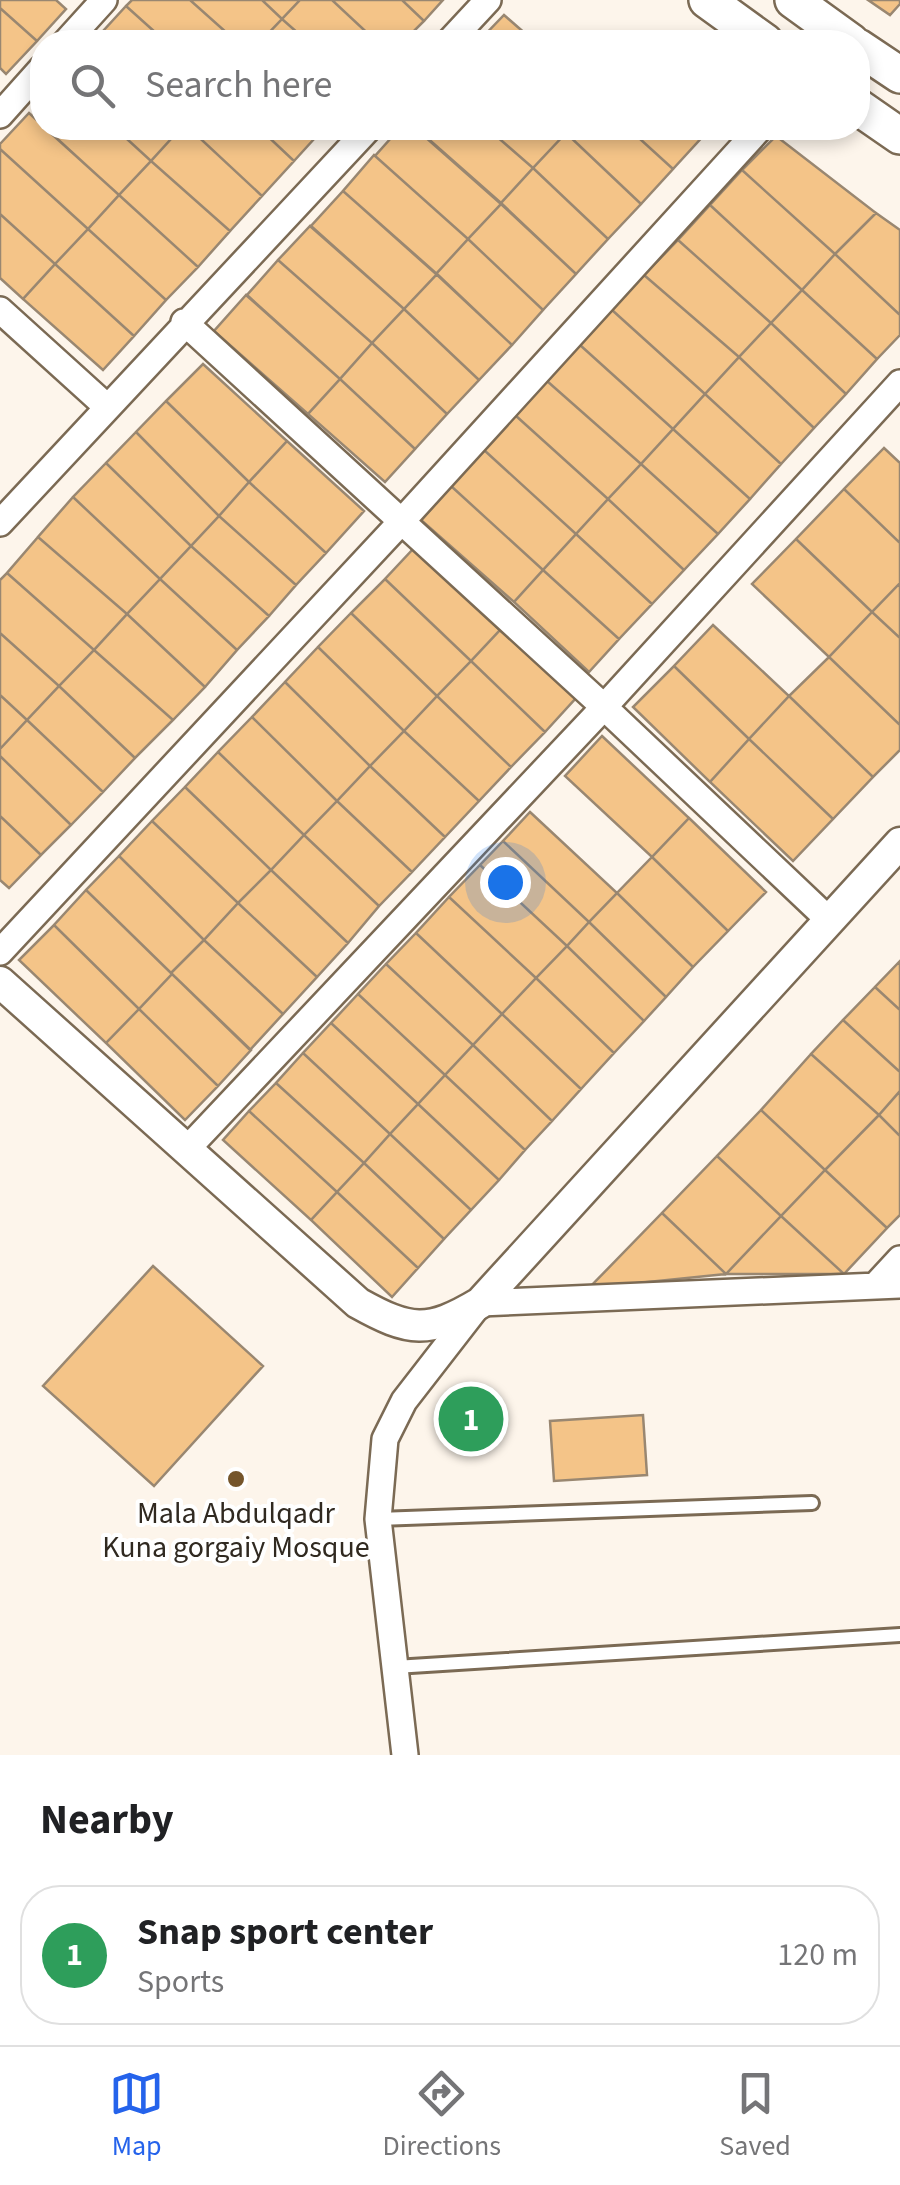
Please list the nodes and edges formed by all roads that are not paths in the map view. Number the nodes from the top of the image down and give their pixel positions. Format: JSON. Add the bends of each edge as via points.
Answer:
{"nodes":[{"id":1,"x":104,"y":0,"type":"edge"},
{"id":2,"x":488,"y":0,"type":"edge"},
{"id":3,"x":707,"y":0,"type":"edge"},
{"id":4,"x":793,"y":0,"type":"edge"},
{"id":5,"x":77,"y":30,"type":"edge"},
{"id":6,"x":459,"y":30,"type":"edge"},
{"id":7,"x":748,"y":30,"type":"edge"},
{"id":8,"x":835,"y":30,"type":"edge"},
{"id":9,"x":870,"y":55,"type":"edge"},
{"id":10,"x":900,"y":75,"type":"edge"},
{"id":11,"x":30,"y":82,"type":"edge"},
{"id":12,"x":870,"y":115,"type":"edge"},
{"id":13,"x":0,"y":116,"type":"edge"},
{"id":14,"x":900,"y":136,"type":"edge"},
{"id":15,"x":358,"y":140,"type":"edge"},
{"id":16,"x":749,"y":140,"type":"edge"},
{"id":17,"x":0,"y":310,"type":"edge"},
{"id":18,"x":184,"y":322,"type":"junction"},
{"id":19,"x":900,"y":383,"type":"edge"},
{"id":20,"x":106,"y":406,"type":"junction"},
{"id":21,"x":0,"y":522,"type":"edge"},
{"id":22,"x":401,"y":522,"type":"junction"},
{"id":23,"x":604,"y":707,"type":"junction"},
{"id":24,"x":900,"y":843,"type":"edge"},
{"id":25,"x":829,"y":920,"type":"junction"},
{"id":26,"x":0,"y":952,"type":"edge"},
{"id":27,"x":0,"y":982,"type":"edge"},
{"id":28,"x":188,"y":1148,"type":"junction"},
{"id":29,"x":900,"y":1260,"type":"edge"},
{"id":30,"x":888,"y":1286,"type":"edge"},
{"id":31,"x":480,"y":1303,"type":"junction"},
{"id":32,"x":812,"y":1503,"type":"dead end"},
{"id":33,"x":378,"y":1520,"type":"junction"},
{"id":34,"x":900,"y":1636,"type":"edge"},
{"id":35,"x":395,"y":1667,"type":"junction"},
{"id":36,"x":405,"y":1755,"type":"edge"}],
"edges":[{"from":1,"to":5,"type":"street"},
{"from":2,"to":6,"type":"street"},
{"from":3,"to":7,"type":"main road"},
{"from":4,"to":8,"type":"main road"},
{"from":9,"to":10,"type":"main road"},
{"from":11,"to":13,"type":"street"},
{"from":12,"to":14,"type":"main road"},
{"from":15,"to":18,"type":"street"},
{"from":16,"to":22,"type":"street"},
{"from":17,"to":20,"type":"street"},
{"from":18,"to":20,"type":"street"},
{"from":18,"to":22,"type":"street"},
{"from":19,"to":23,"type":"street"},
{"from":20,"to":21,"type":"street"},
{"from":22,"to":23,"type":"street"},
{"from":22,"to":26,"type":"street"},
{"from":23,"to":25,"type":"street"},
{"from":23,"to":28,"type":"street"},
{"from":24,"to":25,"type":"street"},
{"from":25,"to":31,"type":"street"},
{"from":27,"to":28,"type":"street"},
{"from":28,"to":31,"type":"street","via":[[358,1303],[388,1320],[406,1326],[450,1320]]},
{"from":29,"to":30,"type":"street"},
{"from":30,"to":31,"type":"street"},
{"from":31,"to":33,"type":"street","via":[[404,1401],[385,1440]]},
{"from":32,"to":33,"type":"lane"},
{"from":33,"to":35,"type":"street"},
{"from":34,"to":35,"type":"lane"},
{"from":35,"to":36,"type":"street"}]}
